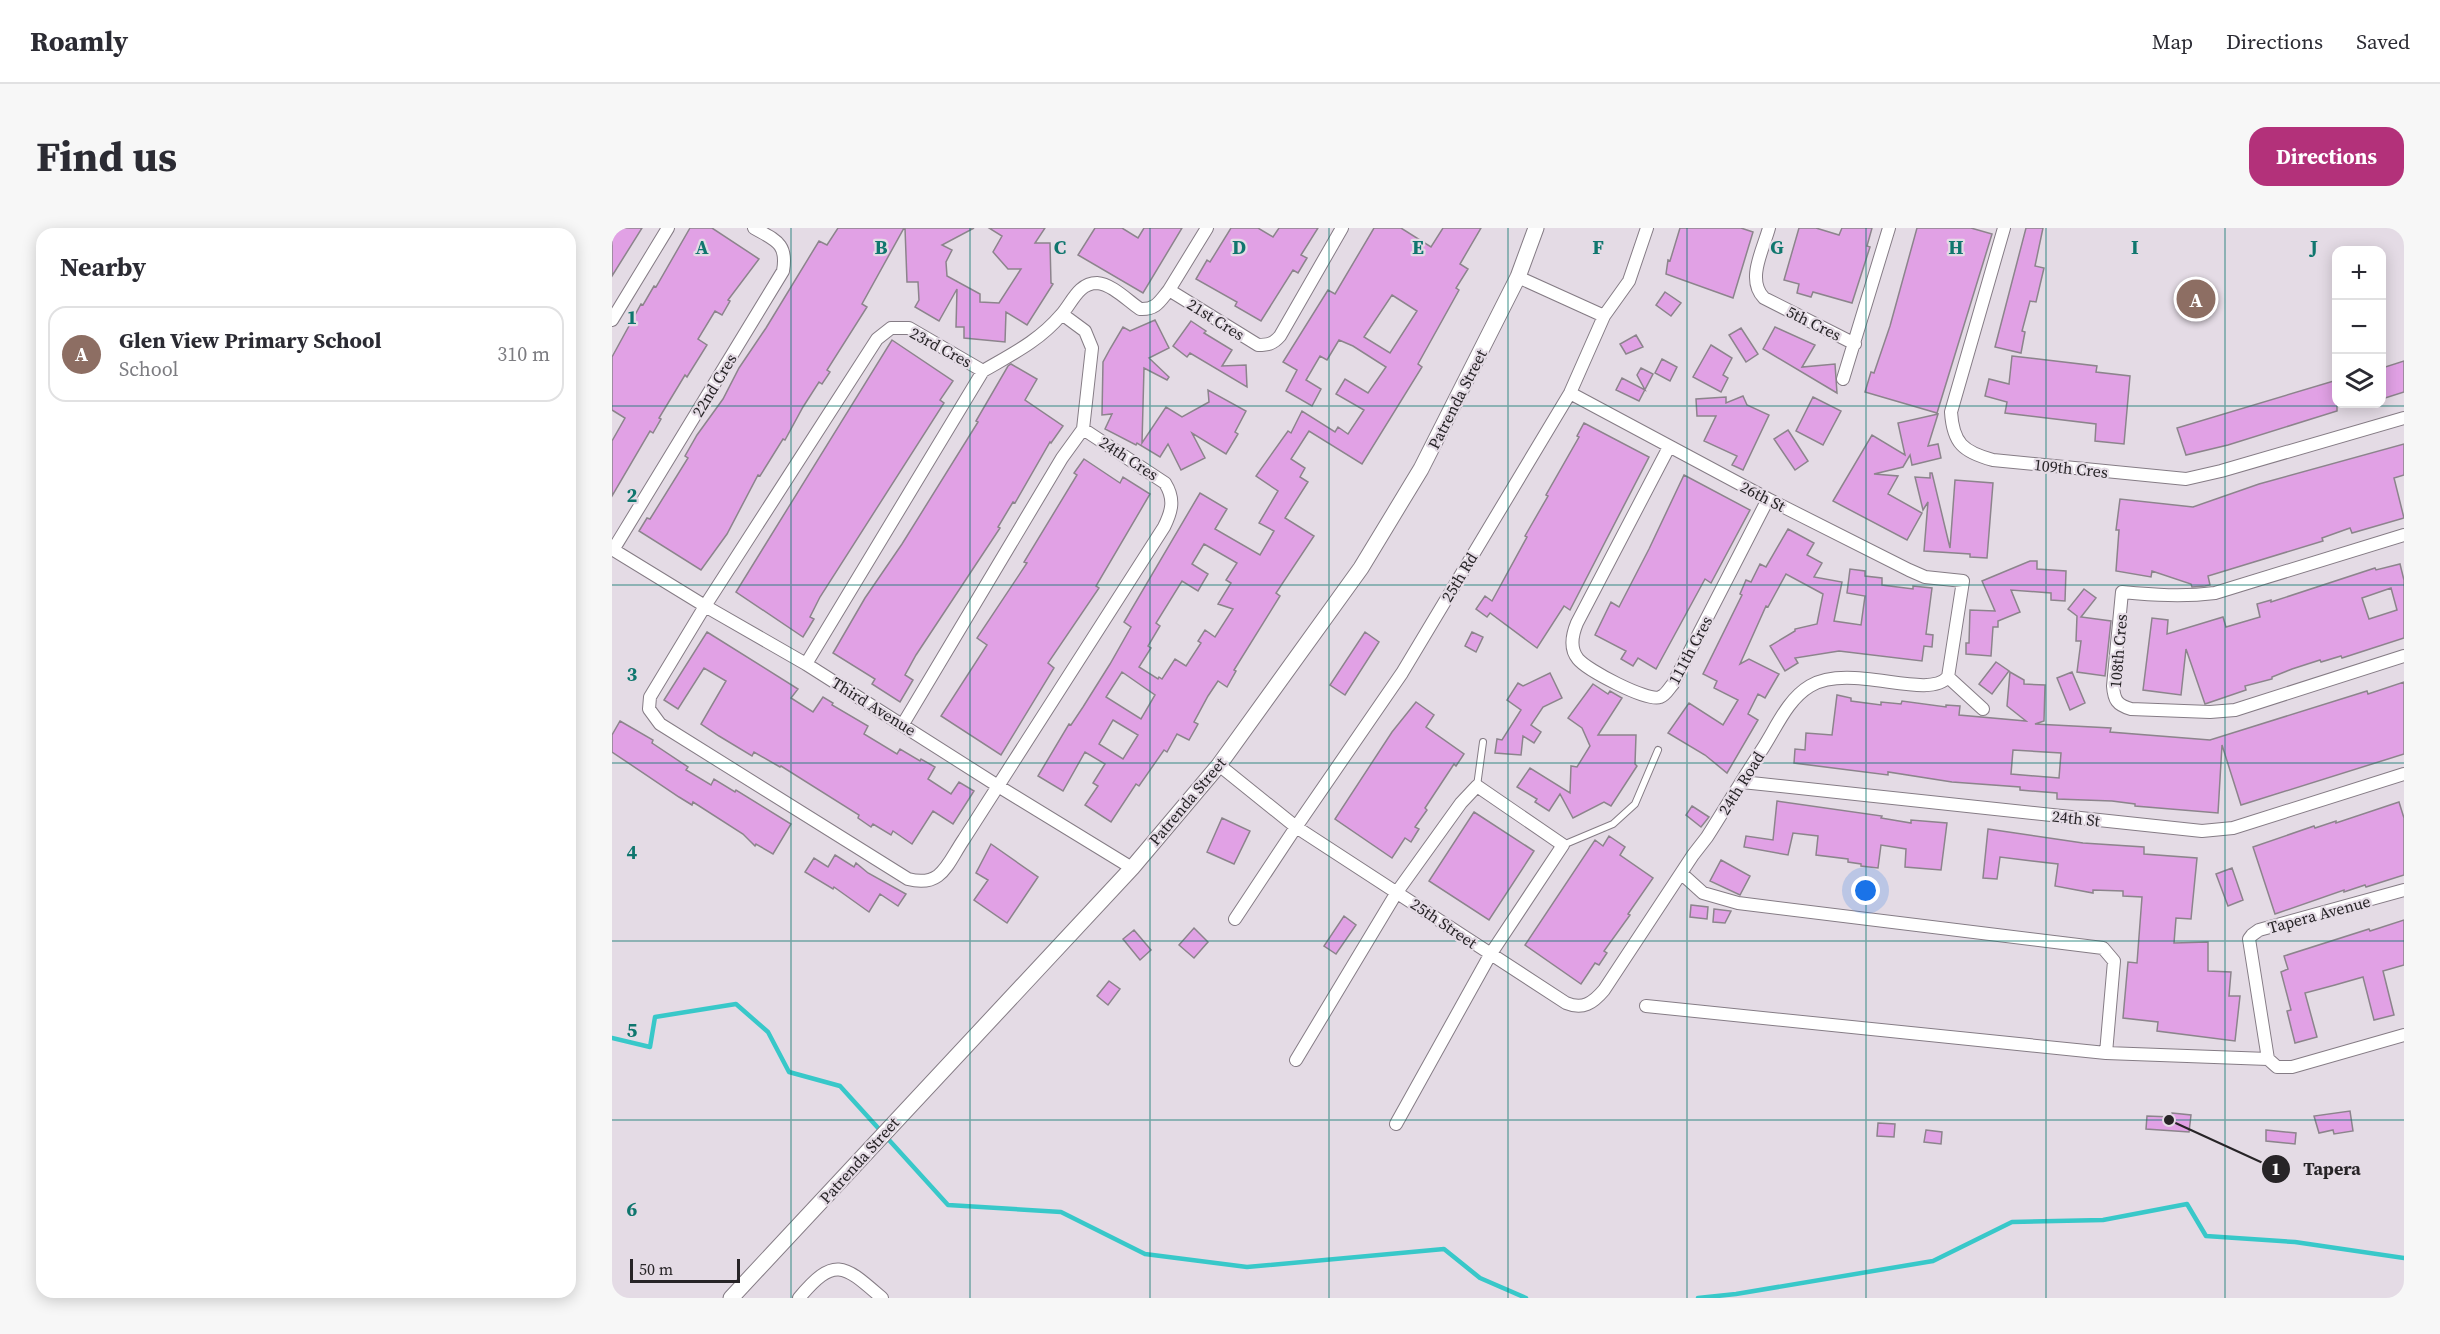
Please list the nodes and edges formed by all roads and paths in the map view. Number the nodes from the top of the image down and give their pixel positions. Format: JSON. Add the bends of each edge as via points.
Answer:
{"nodes":[{"id":1,"x":668,"y":228,"type":"edge"},
{"id":2,"x":754,"y":228,"type":"edge"},
{"id":3,"x":1207,"y":228,"type":"edge"},
{"id":4,"x":1342,"y":228,"type":"edge"},
{"id":5,"x":1536,"y":228,"type":"edge"},
{"id":6,"x":1647,"y":228,"type":"edge"},
{"id":7,"x":1769,"y":228,"type":"edge"},
{"id":8,"x":1889,"y":228,"type":"edge"},
{"id":9,"x":2004,"y":228,"type":"edge"},
{"id":10,"x":1518,"y":277,"type":"junction"},
{"id":11,"x":1169,"y":290,"type":"junction"},
{"id":12,"x":1062,"y":314,"type":"junction"},
{"id":13,"x":1604,"y":316,"type":"junction"},
{"id":14,"x":612,"y":320,"type":"edge"},
{"id":15,"x":1855,"y":344,"type":"junction"},
{"id":16,"x":983,"y":371,"type":"junction"},
{"id":17,"x":1843,"y":379,"type":"dead end"},
{"id":18,"x":1569,"y":393,"type":"junction"},
{"id":19,"x":2404,"y":417,"type":"edge"},
{"id":20,"x":1083,"y":429,"type":"junction"},
{"id":21,"x":1670,"y":447,"type":"junction"},
{"id":22,"x":1768,"y":499,"type":"junction"},
{"id":23,"x":2404,"y":535,"type":"edge"},
{"id":24,"x":613,"y":549,"type":"edge"},
{"id":25,"x":705,"y":606,"type":"junction"},
{"id":26,"x":2404,"y":656,"type":"edge"},
{"id":27,"x":806,"y":664,"type":"junction"},
{"id":28,"x":1948,"y":677,"type":"junction"},
{"id":29,"x":1983,"y":709,"type":"dead end"},
{"id":30,"x":903,"y":724,"type":"junction"},
{"id":31,"x":1483,"y":742,"type":"dead end"},
{"id":32,"x":1659,"y":750,"type":"dead end"},
{"id":33,"x":1219,"y":765,"type":"junction"},
{"id":34,"x":2404,"y":774,"type":"edge"},
{"id":35,"x":1742,"y":782,"type":"junction"},
{"id":36,"x":998,"y":786,"type":"junction"},
{"id":37,"x":1477,"y":786,"type":"junction"},
{"id":38,"x":1296,"y":827,"type":"junction"},
{"id":39,"x":1563,"y":845,"type":"junction"},
{"id":40,"x":1132,"y":868,"type":"junction"},
{"id":41,"x":1682,"y":874,"type":"junction"},
{"id":42,"x":2404,"y":890,"type":"edge"},
{"id":43,"x":1397,"y":892,"type":"junction"},
{"id":44,"x":1235,"y":919,"type":"dead end"},
{"id":45,"x":1490,"y":954,"type":"junction"},
{"id":46,"x":1594,"y":1002,"type":"joint"},
{"id":47,"x":1646,"y":1006,"type":"dead end"},
{"id":48,"x":2404,"y":1035,"type":"edge"},
{"id":49,"x":2106,"y":1053,"type":"junction"},
{"id":50,"x":2268,"y":1059,"type":"junction"},
{"id":51,"x":1296,"y":1060,"type":"dead end"},
{"id":52,"x":1396,"y":1124,"type":"dead end"},
{"id":53,"x":731,"y":1298,"type":"edge"},
{"id":54,"x":799,"y":1298,"type":"edge"},
{"id":55,"x":882,"y":1298,"type":"edge"}],
"edges":[{"from":1,"to":14,"type":"street"},
{"from":2,"to":24,"type":"street","name":"22nd Cres","via":[[778,242],[784,251],[783,271]]},
{"from":3,"to":11,"type":"street","name":"21st Cres"},
{"from":4,"to":11,"type":"street","name":"21st Cres","via":[[1280,336],[1268,345],[1258,345]]},
{"from":5,"to":10,"type":"street","name":"Patrenda Street"},
{"from":6,"to":13,"type":"street","name":"25th Rd","via":[[1629,281]]},
{"from":7,"to":15,"type":"street","name":"5th Cres","via":[[1756,271],[1754,283],[1758,291],[1764,298]]},
{"from":8,"to":15,"type":"street","name":"5th Cres"},
{"from":9,"to":19,"type":"street","name":"109th Cres","via":[[1952,412],[1952,430],[1958,442],[1974,455],[2186,479]]},
{"from":10,"to":13,"type":"street"},
{"from":10,"to":33,"type":"street","name":"Patrenda Street","via":[[1421,469],[1373,548]]},
{"from":11,"to":12,"type":"street","via":[[1158,305],[1140,309],[1104,285],[1089,284],[1081,287]]},
{"from":12,"to":16,"type":"street","via":[[1038,339]]},
{"from":12,"to":20,"type":"street","via":[[1085,331],[1092,348]]},
{"from":13,"to":18,"type":"street","name":"25th Rd"},
{"from":15,"to":17,"type":"street"},
{"from":16,"to":25,"type":"street","name":"23rd Cres","via":[[909,328],[885,331]]},
{"from":16,"to":27,"type":"street","name":"23rd Cres"},
{"from":18,"to":21,"type":"street","name":"26th St"},
{"from":18,"to":38,"type":"street","name":"25th Rd","via":[[1402,673]]},
{"from":20,"to":30,"type":"street","name":"24th Cres"},
{"from":20,"to":36,"type":"street","name":"24th Cres","via":[[1165,483],[1171,492],[1171,514]]},
{"from":21,"to":22,"type":"street","name":"26th St"},
{"from":21,"to":22,"type":"street","name":"111th Cres","via":[[1576,623],[1574,651],[1586,666],[1644,696],[1659,698],[1666,694]]},
{"from":22,"to":28,"type":"street","name":"26th St","via":[[1925,577],[1963,581]]},
{"from":23,"to":26,"type":"street","name":"108th Cres","via":[[2215,593],[2165,597],[2122,592],[2114,699],[2131,709],[2222,712]]},
{"from":24,"to":25,"type":"street","name":"Third Avenue"},
{"from":25,"to":27,"type":"street","name":"Third Avenue"},
{"from":25,"to":36,"type":"street","name":"23rd Cres","via":[[650,697],[653,717],[908,879],[928,882],[941,873]]},
{"from":27,"to":30,"type":"street","name":"Third Avenue"},
{"from":28,"to":29,"type":"street"},
{"from":28,"to":35,"type":"street","name":"24th Road","via":[[1933,686],[1856,677],[1810,686],[1795,698]]},
{"from":30,"to":36,"type":"street","name":"Third Avenue"},
{"from":31,"to":37,"type":"lane"},
{"from":32,"to":39,"type":"lane","via":[[1635,804],[1612,824]]},
{"from":33,"to":38,"type":"street"},
{"from":33,"to":40,"type":"street","name":"Patrenda Street"},
{"from":34,"to":35,"type":"street","name":"24th St","via":[[2233,828],[2202,831]]},
{"from":35,"to":41,"type":"street","name":"24th Road"},
{"from":36,"to":40,"type":"street","name":"Third Avenue"},
{"from":37,"to":39,"type":"street"},
{"from":37,"to":43,"type":"street"},
{"from":38,"to":43,"type":"street","name":"25th Street"},
{"from":38,"to":44,"type":"street","name":"25th Rd"},
{"from":39,"to":45,"type":"street"},
{"from":40,"to":53,"type":"street","name":"Patrenda Street"},
{"from":41,"to":46,"type":"street","name":"24th Road"},
{"from":41,"to":49,"type":"street","via":[[1703,892],[1738,903],[2103,948],[2114,961]]},
{"from":42,"to":50,"type":"street","name":"Tapera Avenue","via":[[2252,934],[2249,939]]},
{"from":43,"to":45,"type":"street","name":"25th Street"},
{"from":43,"to":51,"type":"street"},
{"from":45,"to":46,"type":"street","name":"25th Street","via":[[1566,1003],[1578,1007]]},
{"from":45,"to":52,"type":"street"},
{"from":47,"to":49,"type":"street"},
{"from":48,"to":50,"type":"street","via":[[2292,1067],[2277,1067]]},
{"from":49,"to":50,"type":"street"},
{"from":54,"to":55,"type":"street","via":[[825,1271],[835,1270],[855,1274]]}]}
